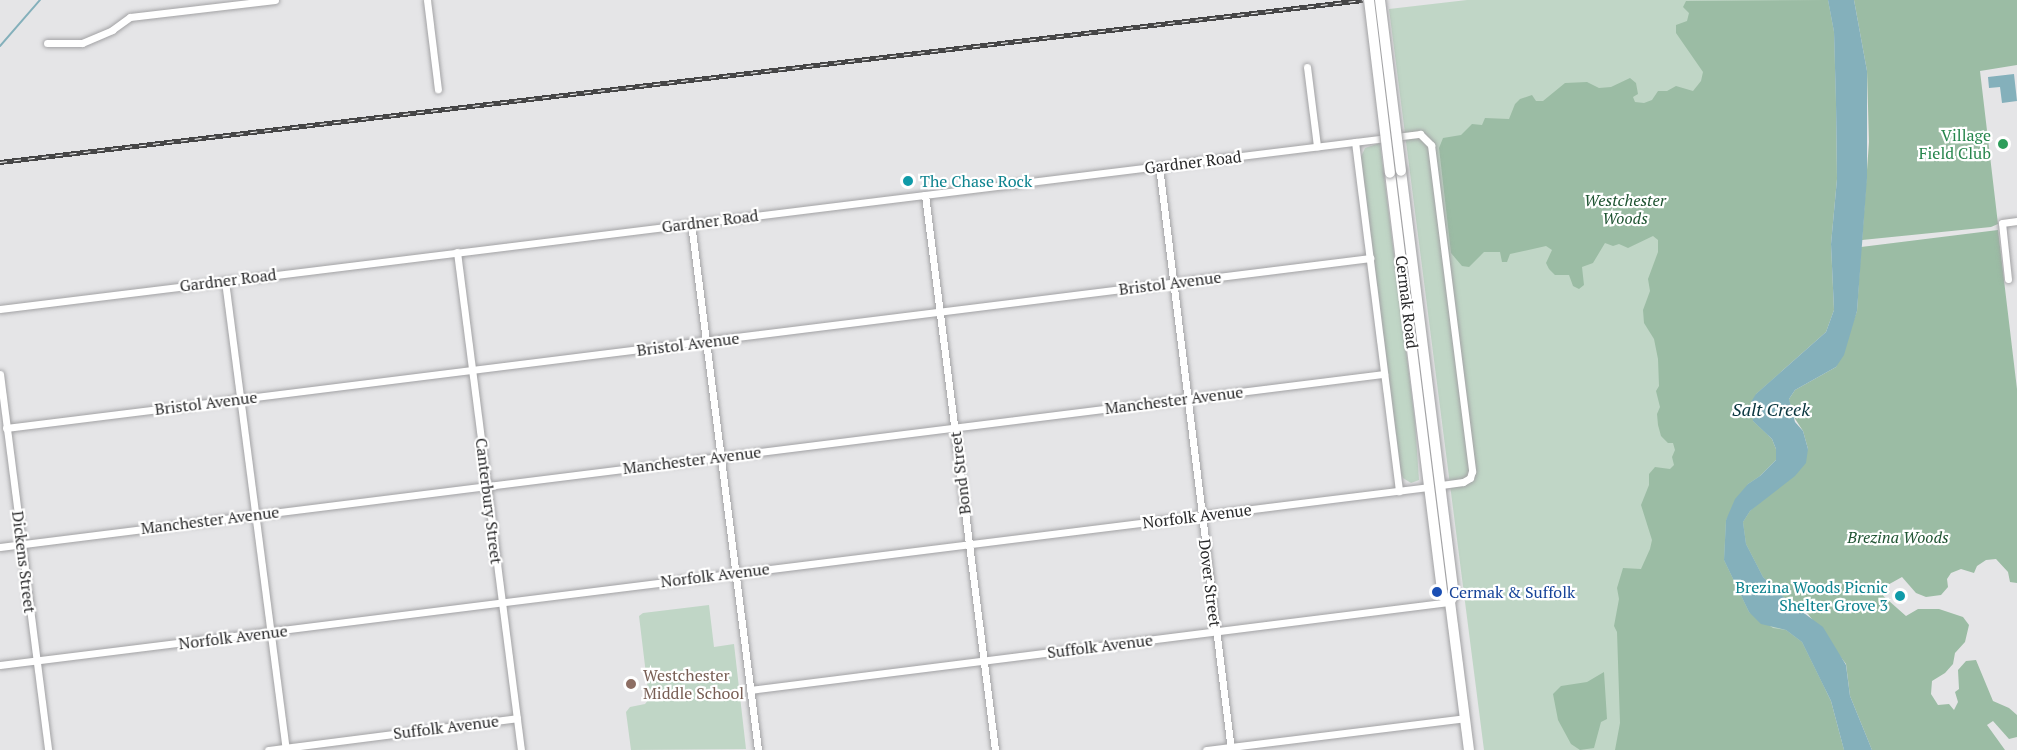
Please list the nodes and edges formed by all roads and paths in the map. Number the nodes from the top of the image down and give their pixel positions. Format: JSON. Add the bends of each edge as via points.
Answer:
{"nodes":[{"id":1,"x":275,"y":0,"type":"edge"},
{"id":2,"x":427,"y":0,"type":"edge"},
{"id":3,"x":1369,"y":0,"type":"edge"},
{"id":4,"x":1380,"y":0,"type":"edge"},
{"id":5,"x":47,"y":43,"type":"dead end"},
{"id":6,"x":1307,"y":67,"type":"dead end"},
{"id":7,"x":438,"y":89,"type":"dead end"},
{"id":8,"x":1355,"y":142,"type":"junction"},
{"id":9,"x":1317,"y":147,"type":"junction"},
{"id":10,"x":1159,"y":166,"type":"junction"},
{"id":11,"x":1395,"y":172,"type":"junction"},
{"id":12,"x":925,"y":195,"type":"junction"},
{"id":13,"x":2017,"y":221,"type":"edge"},
{"id":14,"x":691,"y":224,"type":"junction"},
{"id":15,"x":457,"y":252,"type":"junction"},
{"id":16,"x":1370,"y":258,"type":"junction"},
{"id":17,"x":2008,"y":279,"type":"dead end"},
{"id":18,"x":225,"y":281,"type":"junction"},
{"id":19,"x":1173,"y":283,"type":"junction"},
{"id":20,"x":0,"y":309,"type":"edge"},
{"id":21,"x":939,"y":312,"type":"junction"},
{"id":22,"x":706,"y":342,"type":"junction"},
{"id":23,"x":472,"y":370,"type":"junction"},
{"id":24,"x":0,"y":374,"type":"edge"},
{"id":25,"x":1384,"y":374,"type":"junction"},
{"id":26,"x":240,"y":398,"type":"junction"},
{"id":27,"x":1188,"y":399,"type":"junction"},
{"id":28,"x":6,"y":428,"type":"junction"},
{"id":29,"x":954,"y":428,"type":"junction"},
{"id":30,"x":720,"y":456,"type":"junction"},
{"id":31,"x":487,"y":485,"type":"junction"},
{"id":32,"x":1436,"y":486,"type":"junction"},
{"id":33,"x":1399,"y":491,"type":"junction"},
{"id":34,"x":256,"y":514,"type":"junction"},
{"id":35,"x":1202,"y":515,"type":"junction"},
{"id":36,"x":22,"y":544,"type":"junction"},
{"id":37,"x":969,"y":544,"type":"junction"},
{"id":38,"x":0,"y":547,"type":"edge"},
{"id":39,"x":735,"y":573,"type":"junction"},
{"id":40,"x":1450,"y":602,"type":"junction"},
{"id":41,"x":502,"y":603,"type":"junction"},
{"id":42,"x":271,"y":632,"type":"junction"},
{"id":43,"x":1216,"y":632,"type":"junction"},
{"id":44,"x":37,"y":660,"type":"junction"},
{"id":45,"x":983,"y":660,"type":"junction"},
{"id":46,"x":0,"y":665,"type":"edge"},
{"id":47,"x":750,"y":690,"type":"junction"},
{"id":48,"x":517,"y":718,"type":"junction"},
{"id":49,"x":1465,"y":718,"type":"junction"},
{"id":50,"x":285,"y":749,"type":"edge"},
{"id":51,"x":1231,"y":749,"type":"edge"},
{"id":52,"x":48,"y":750,"type":"edge"},
{"id":53,"x":268,"y":750,"type":"edge"},
{"id":54,"x":521,"y":750,"type":"edge"},
{"id":55,"x":758,"y":750,"type":"edge"},
{"id":56,"x":995,"y":750,"type":"edge"},
{"id":57,"x":1206,"y":750,"type":"edge"},
{"id":58,"x":1469,"y":750,"type":"edge"}],
"edges":[{"from":1,"to":5,"type":"street","via":[[130,17],[82,43]]},
{"from":2,"to":7,"type":"street"},
{"from":3,"to":11,"type":"main road","name":"Cermak Road","bridge":true},
{"from":4,"to":11,"type":"main road","name":"Cermak Road","bridge":true},
{"from":6,"to":9,"type":"street"},
{"from":8,"to":9,"type":"street","name":"Gardner Road"},
{"from":8,"to":16,"type":"street","name":"Cermak Road"},
{"from":8,"to":32,"type":"street","name":"Gardner Road","via":[[1420,134],[1431,145],[1472,471],[1463,482]]},
{"from":9,"to":10,"type":"street","name":"Gardner Road"},
{"from":10,"to":12,"type":"street","name":"Gardner Road"},
{"from":10,"to":19,"type":"street","name":"Dover Street"},
{"from":11,"to":32,"type":"main road","name":"Cermak Road"},
{"from":12,"to":14,"type":"street","name":"Gardner Road"},
{"from":12,"to":21,"type":"street","name":"Bond Street"},
{"from":13,"to":17,"type":"street","via":[[2002,223]]},
{"from":14,"to":15,"type":"street","name":"Gardner Road"},
{"from":14,"to":22,"type":"street"},
{"from":15,"to":18,"type":"street","name":"Gardner Road"},
{"from":15,"to":23,"type":"street","name":"Canterbury Street"},
{"from":16,"to":19,"type":"street","name":"Bristol Avenue"},
{"from":16,"to":25,"type":"street","name":"Cermak Road"},
{"from":18,"to":20,"type":"street","name":"Gardner Road"},
{"from":18,"to":26,"type":"street"},
{"from":19,"to":21,"type":"street","name":"Bristol Avenue"},
{"from":19,"to":27,"type":"street","name":"Dover Street"},
{"from":21,"to":22,"type":"street","name":"Bristol Avenue"},
{"from":21,"to":29,"type":"street","name":"Bond Street"},
{"from":22,"to":23,"type":"street","name":"Bristol Avenue"},
{"from":22,"to":30,"type":"street"},
{"from":23,"to":26,"type":"street","name":"Bristol Avenue"},
{"from":23,"to":31,"type":"street","name":"Canterbury Street"},
{"from":24,"to":28,"type":"street","name":"Dickens Street"},
{"from":25,"to":27,"type":"street","name":"Manchester Avenue"},
{"from":25,"to":33,"type":"street","name":"Cermak Road"},
{"from":26,"to":28,"type":"street","name":"Bristol Avenue"},
{"from":26,"to":34,"type":"street"},
{"from":27,"to":29,"type":"street","name":"Manchester Avenue"},
{"from":27,"to":35,"type":"street","name":"Dover Street"},
{"from":28,"to":36,"type":"street","name":"Dickens Street"},
{"from":29,"to":30,"type":"street","name":"Manchester Avenue"},
{"from":29,"to":37,"type":"street","name":"Bond Street"},
{"from":30,"to":31,"type":"street","name":"Manchester Avenue"},
{"from":30,"to":39,"type":"street"},
{"from":31,"to":34,"type":"street","name":"Manchester Avenue"},
{"from":31,"to":41,"type":"street","name":"Canterbury Street"},
{"from":32,"to":33,"type":"street","name":"Norfolk Avenue"},
{"from":32,"to":40,"type":"main road","name":"Cermak Road","via":[[1443,596]]},
{"from":33,"to":35,"type":"street","name":"Norfolk Avenue"},
{"from":34,"to":36,"type":"street","name":"Manchester Avenue"},
{"from":34,"to":42,"type":"street"},
{"from":35,"to":37,"type":"street","name":"Norfolk Avenue"},
{"from":35,"to":43,"type":"street","name":"Dover Street"},
{"from":36,"to":38,"type":"street","name":"Manchester Avenue"},
{"from":36,"to":44,"type":"street","name":"Dickens Street"},
{"from":37,"to":39,"type":"street","name":"Norfolk Avenue"},
{"from":37,"to":45,"type":"street","name":"Bond Street"},
{"from":39,"to":41,"type":"street","name":"Norfolk Avenue"},
{"from":39,"to":47,"type":"street"},
{"from":40,"to":43,"type":"street","name":"Suffolk Avenue"},
{"from":40,"to":49,"type":"main road","name":"Cermak Road"},
{"from":41,"to":42,"type":"street","name":"Norfolk Avenue"},
{"from":41,"to":48,"type":"street","name":"Canterbury Street"},
{"from":42,"to":44,"type":"street","name":"Norfolk Avenue"},
{"from":42,"to":50,"type":"street"},
{"from":43,"to":45,"type":"street","name":"Suffolk Avenue"},
{"from":43,"to":51,"type":"street","name":"Dover Street"},
{"from":44,"to":46,"type":"street","name":"Norfolk Avenue"},
{"from":44,"to":52,"type":"street","name":"Dickens Street"},
{"from":45,"to":47,"type":"street","name":"Suffolk Avenue"},
{"from":45,"to":56,"type":"street","name":"Bond Street"},
{"from":47,"to":55,"type":"street"},
{"from":48,"to":50,"type":"street","name":"Suffolk Avenue"},
{"from":48,"to":54,"type":"street","name":"Canterbury Street"},
{"from":49,"to":51,"type":"street"},
{"from":49,"to":58,"type":"main road","name":"Cermak Road"},
{"from":50,"to":53,"type":"street","name":"Suffolk Avenue"},
{"from":51,"to":57,"type":"street"}]}
